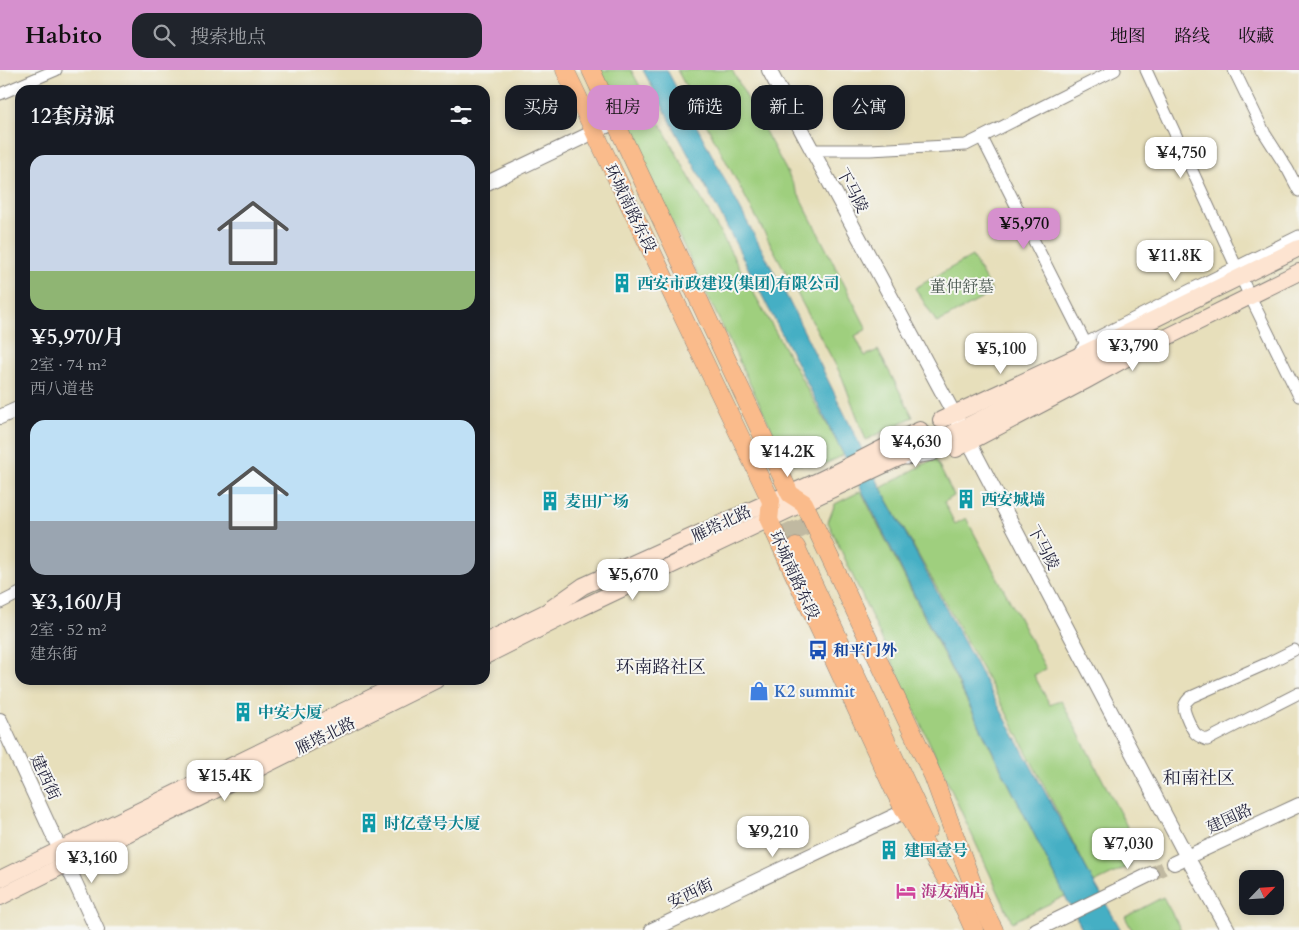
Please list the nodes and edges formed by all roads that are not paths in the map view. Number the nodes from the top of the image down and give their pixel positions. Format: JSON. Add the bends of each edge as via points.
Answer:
{"nodes":[{"id":1,"x":56,"y":70,"type":"edge"},
{"id":2,"x":565,"y":70,"type":"edge"},
{"id":3,"x":591,"y":70,"type":"edge"},
{"id":4,"x":769,"y":70,"type":"edge"},
{"id":5,"x":1116,"y":70,"type":"edge"},
{"id":6,"x":1146,"y":70,"type":"edge"},
{"id":7,"x":1234,"y":70,"type":"edge"},
{"id":8,"x":21,"y":85,"type":"edge"},
{"id":9,"x":598,"y":85,"type":"edge"},
{"id":10,"x":15,"y":88,"type":"edge"},
{"id":11,"x":0,"y":94,"type":"edge"},
{"id":12,"x":598,"y":130,"type":"edge"},
{"id":13,"x":619,"y":130,"type":"edge"},
{"id":14,"x":594,"y":132,"type":"junction"},
{"id":15,"x":982,"y":138,"type":"junction"},
{"id":16,"x":812,"y":150,"type":"junction"},
{"id":17,"x":490,"y":182,"type":"edge"},
{"id":18,"x":1299,"y":191,"type":"edge"},
{"id":19,"x":1299,"y":236,"type":"edge"},
{"id":20,"x":1299,"y":248,"type":"edge"},
{"id":21,"x":1299,"y":260,"type":"edge"},
{"id":22,"x":1299,"y":272,"type":"edge"},
{"id":23,"x":1243,"y":281,"type":"junction"},
{"id":24,"x":1088,"y":347,"type":"junction"},
{"id":25,"x":1299,"y":396,"type":"edge"},
{"id":26,"x":15,"y":410,"type":"edge"},
{"id":27,"x":0,"y":417,"type":"edge"},
{"id":28,"x":947,"y":417,"type":"junction"},
{"id":29,"x":920,"y":430,"type":"dead end"},
{"id":30,"x":959,"y":439,"type":"junction"},
{"id":31,"x":931,"y":450,"type":"tunnel mouth"},
{"id":32,"x":888,"y":454,"type":"junction"},
{"id":33,"x":797,"y":498,"type":"junction"},
{"id":34,"x":770,"y":501,"type":"junction"},
{"id":35,"x":769,"y":520,"type":"junction"},
{"id":36,"x":803,"y":544,"type":"tunnel mouth"},
{"id":37,"x":15,"y":596,"type":"edge"},
{"id":38,"x":0,"y":603,"type":"edge"},
{"id":39,"x":490,"y":640,"type":"edge"},
{"id":40,"x":1294,"y":650,"type":"dead end"},
{"id":41,"x":490,"y":654,"type":"edge"},
{"id":42,"x":397,"y":685,"type":"edge"},
{"id":43,"x":425,"y":685,"type":"edge"},
{"id":44,"x":1299,"y":693,"type":"edge"},
{"id":45,"x":0,"y":720,"type":"edge"},
{"id":46,"x":1299,"y":805,"type":"edge"},
{"id":47,"x":905,"y":811,"type":"junction"},
{"id":48,"x":64,"y":856,"type":"junction"},
{"id":49,"x":1180,"y":860,"type":"junction"},
{"id":50,"x":1151,"y":874,"type":"tunnel mouth"},
{"id":51,"x":0,"y":879,"type":"edge"},
{"id":52,"x":0,"y":896,"type":"edge"},
{"id":53,"x":972,"y":906,"type":"junction"},
{"id":54,"x":97,"y":930,"type":"edge"},
{"id":55,"x":652,"y":930,"type":"edge"},
{"id":56,"x":974,"y":930,"type":"edge"},
{"id":57,"x":994,"y":930,"type":"edge"},
{"id":58,"x":1036,"y":930,"type":"edge"},
{"id":59,"x":1228,"y":930,"type":"edge"}],
"edges":[{"from":1,"to":8,"type":"street"},
{"from":2,"to":14,"type":"main road","name":"环城南路东段"},
{"from":3,"to":9,"type":"main road","name":"环城南路东段"},
{"from":4,"to":16,"type":"street","name":"下马陵"},
{"from":5,"to":15,"type":"street"},
{"from":6,"to":23,"type":"street"},
{"from":7,"to":18,"type":"street","via":[[1265,134]]},
{"from":10,"to":11,"type":"street"},
{"from":12,"to":14,"type":"street"},
{"from":13,"to":33,"type":"main road","name":"环城南路东段"},
{"from":14,"to":17,"type":"street"},
{"from":14,"to":34,"type":"main road","name":"环城南路东段"},
{"from":15,"to":16,"type":"street","via":[[966,145]]},
{"from":15,"to":24,"type":"street"},
{"from":16,"to":28,"type":"street","name":"下马陵"},
{"from":19,"to":23,"type":"street"},
{"from":20,"to":23,"type":"main road"},
{"from":21,"to":23,"type":"main road"},
{"from":22,"to":23,"type":"main road"},
{"from":23,"to":24,"type":"main road"},
{"from":23,"to":25,"type":"street"},
{"from":23,"to":30,"type":"main road"},
{"from":24,"to":28,"type":"main road","via":[[1074,358]]},
{"from":26,"to":27,"type":"street"},
{"from":28,"to":30,"type":"street","name":"下马陵"},
{"from":29,"to":32,"type":"main road"},
{"from":30,"to":49,"type":"street","name":"下马陵"},
{"from":31,"to":32,"type":"main road"},
{"from":32,"to":33,"type":"main road"},
{"from":33,"to":34,"type":"main road","name":"雁塔北路"},
{"from":33,"to":35,"type":"main road","name":"雁塔北路"},
{"from":33,"to":53,"type":"main road","name":"环城南路东段","via":[[933,776]]},
{"from":34,"to":35,"type":"main road","name":"环城南路东段"},
{"from":34,"to":39,"type":"main road","name":"雁塔北路","via":[[583,586],[546,612]]},
{"from":35,"to":41,"type":"main road","name":"雁塔北路"},
{"from":35,"to":47,"type":"main road","name":"环城南路东段"},
{"from":36,"to":53,"type":"main road","name":"环城南路东段"},
{"from":37,"to":38,"type":"street"},
{"from":40,"to":44,"type":"street","via":[[1191,697],[1184,710],[1196,734],[1207,740]]},
{"from":42,"to":48,"type":"main road","name":"雁塔北路"},
{"from":43,"to":48,"type":"main road","name":"雁塔北路"},
{"from":45,"to":48,"type":"street","name":"建西街"},
{"from":46,"to":49,"type":"street","name":"建国路"},
{"from":47,"to":53,"type":"main road","name":"环城南路东段"},
{"from":47,"to":55,"type":"street","name":"安西街"},
{"from":48,"to":51,"type":"main road","name":"雁塔北路"},
{"from":48,"to":52,"type":"main road","name":"雁塔北路"},
{"from":48,"to":54,"type":"street","name":"建西街"},
{"from":49,"to":59,"type":"street","name":"下马陵"},
{"from":50,"to":58,"type":"street"},
{"from":53,"to":56,"type":"main road","name":"环城南路东段"},
{"from":53,"to":57,"type":"main road","name":"环城南路东段"}]}
